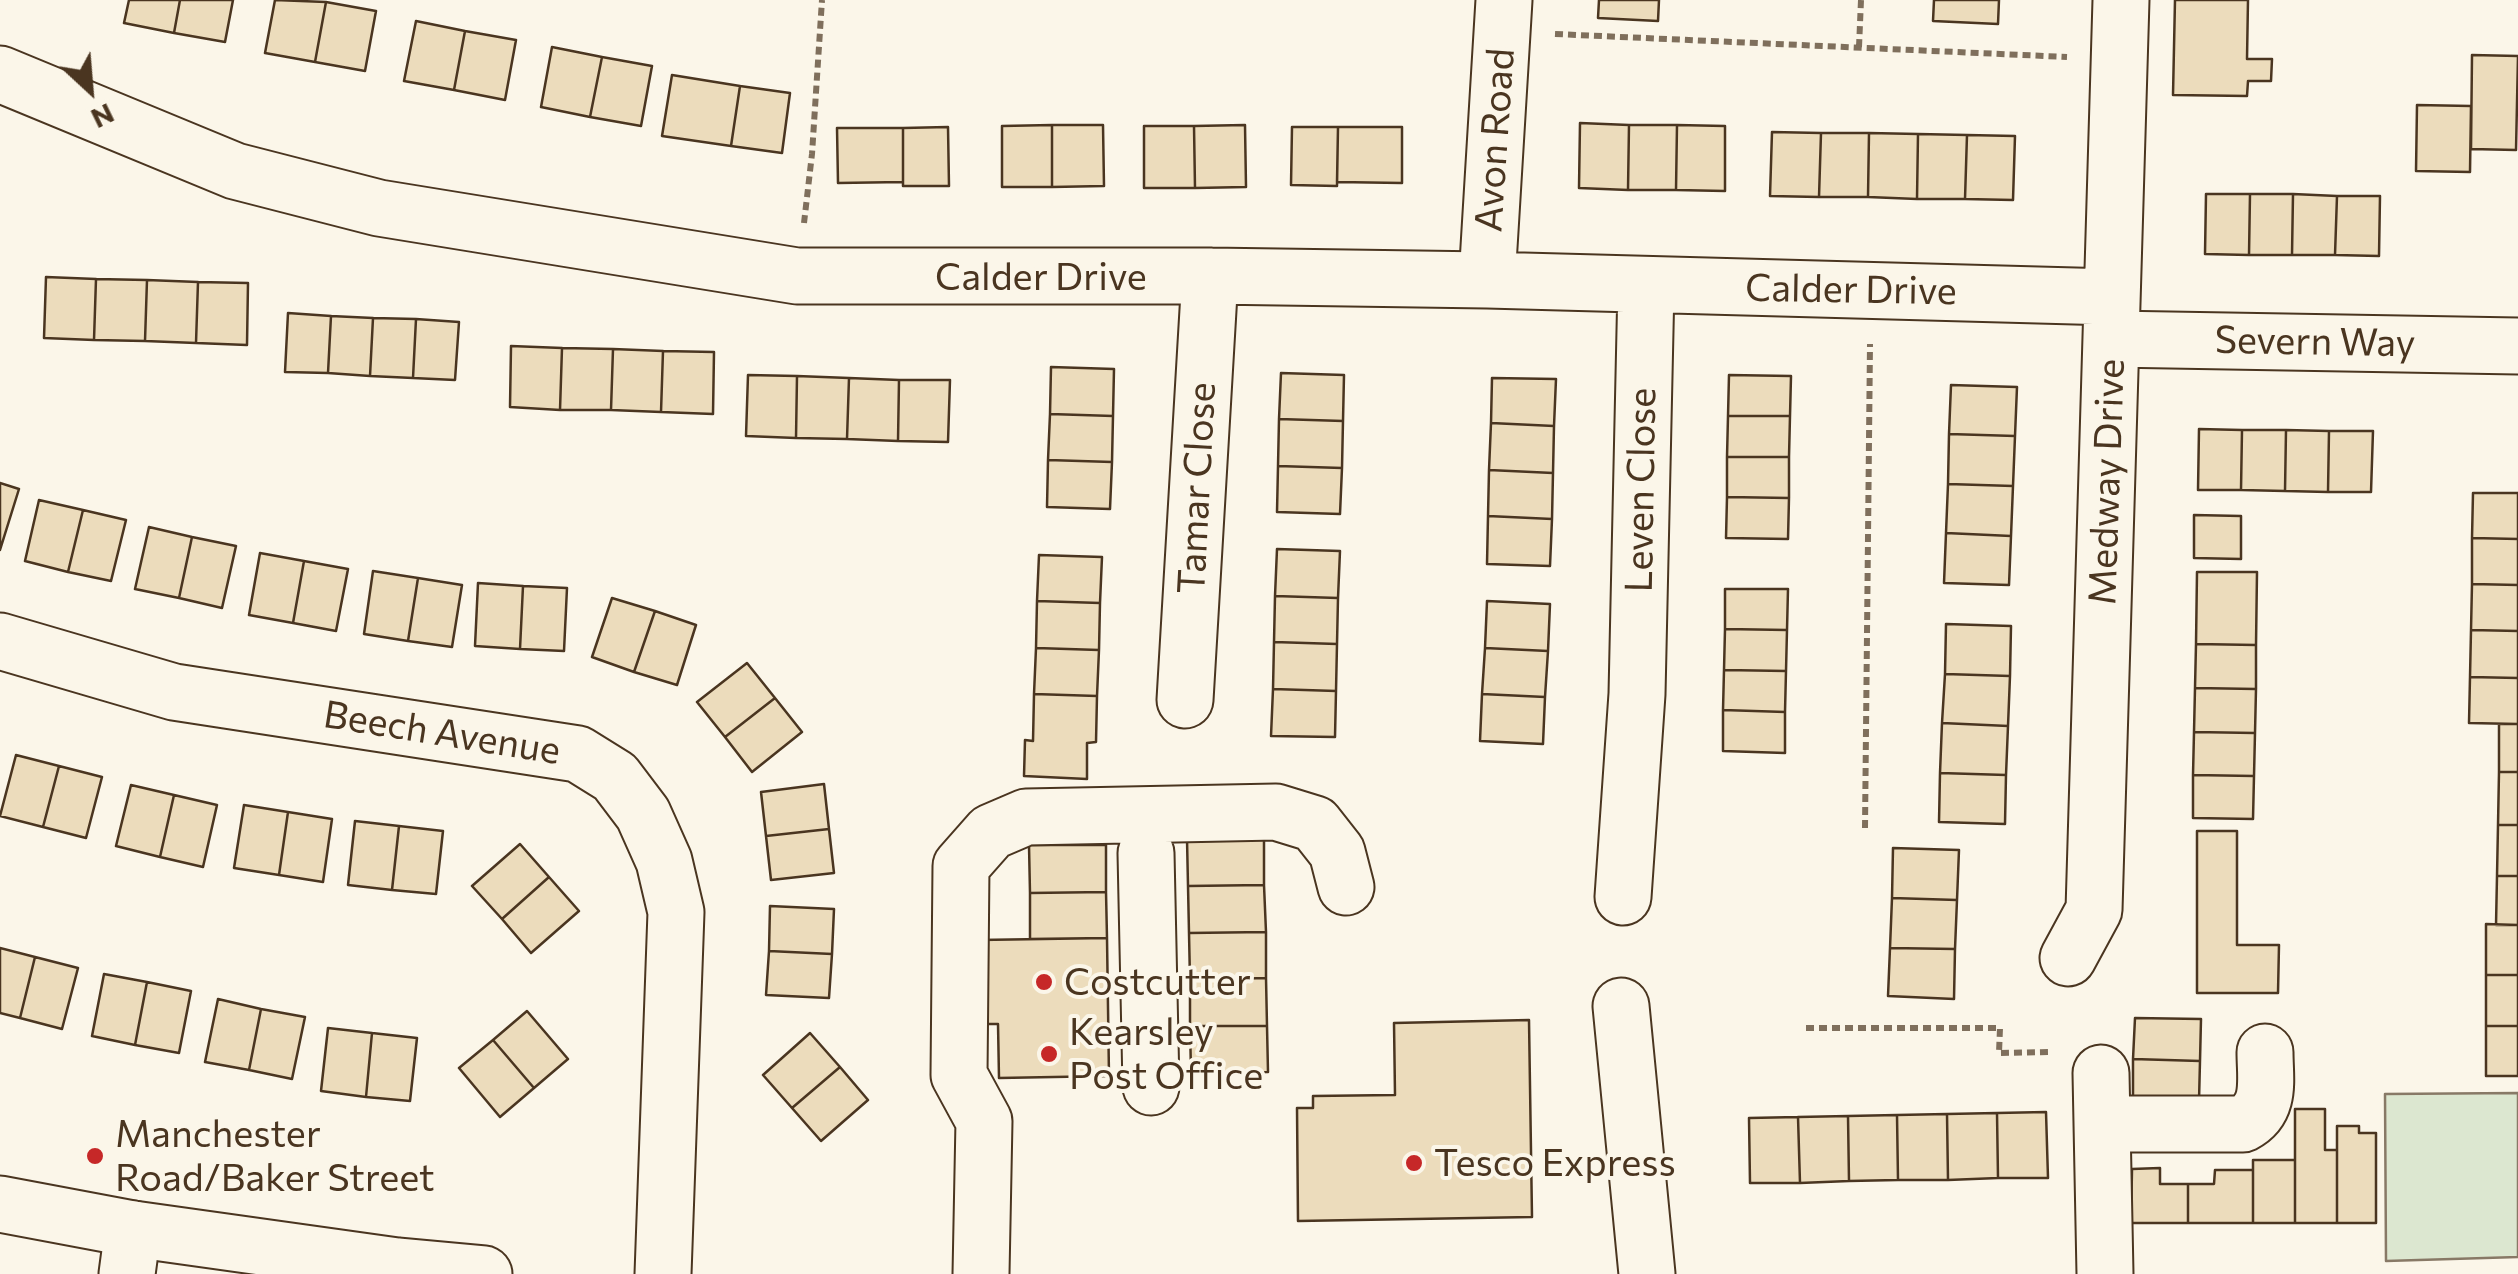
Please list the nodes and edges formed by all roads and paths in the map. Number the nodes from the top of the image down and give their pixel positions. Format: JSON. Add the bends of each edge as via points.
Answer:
{"nodes":[{"id":1,"x":822,"y":0,"type":"edge"},
{"id":2,"x":1861,"y":0,"type":"edge"},
{"id":3,"x":2121,"y":0,"type":"edge"},
{"id":4,"x":1503,"y":16,"type":"edge"},
{"id":5,"x":1859,"y":48,"type":"junction"},
{"id":6,"x":2118,"y":59,"type":"junction"},
{"id":7,"x":0,"y":74,"type":"edge"},
{"id":8,"x":797,"y":276,"type":"junction"},
{"id":9,"x":1210,"y":276,"type":"junction"},
{"id":10,"x":1487,"y":280,"type":"junction"},
{"id":11,"x":1646,"y":286,"type":"junction"},
{"id":12,"x":1871,"y":291,"type":"junction"},
{"id":13,"x":2112,"y":318,"type":"junction"},
{"id":14,"x":2518,"y":346,"type":"edge"},
{"id":15,"x":0,"y":640,"type":"edge"},
{"id":16,"x":1185,"y":700,"type":"dead end"},
{"id":17,"x":1865,"y":828,"type":"dead end"},
{"id":18,"x":1146,"y":853,"type":"dead end"},
{"id":19,"x":1346,"y":887,"type":"dead end"},
{"id":20,"x":1623,"y":897,"type":"dead end"},
{"id":21,"x":2068,"y":958,"type":"dead end"},
{"id":22,"x":1620,"y":1006,"type":"dead end"},
{"id":23,"x":1806,"y":1028,"type":"dead end"},
{"id":24,"x":2265,"y":1052,"type":"dead end"},
{"id":25,"x":1151,"y":1088,"type":"dead end"},
{"id":26,"x":2102,"y":1099,"type":"junction"},
{"id":27,"x":0,"y":1204,"type":"edge"},
{"id":28,"x":130,"y":1252,"type":"edge"},
{"id":29,"x":484,"y":1274,"type":"edge"},
{"id":30,"x":662,"y":1274,"type":"edge"},
{"id":31,"x":981,"y":1274,"type":"edge"},
{"id":32,"x":1647,"y":1274,"type":"edge"},
{"id":33,"x":2105,"y":1274,"type":"edge"}],
"edges":[{"from":1,"to":8,"type":"path"},
{"from":2,"to":5,"type":"path"},
{"from":3,"to":6,"type":"street","name":"Medway Drive"},
{"from":4,"to":5,"type":"path"},
{"from":4,"to":10,"type":"street","name":"Avon Road"},
{"from":5,"to":6,"type":"path"},
{"from":6,"to":13,"type":"street","name":"Medway Drive"},
{"from":7,"to":8,"type":"street","name":"Calder Drive","via":[[235,170],[361,203]]},
{"from":8,"to":9,"type":"street","name":"Calder Drive"},
{"from":9,"to":10,"type":"street","name":"Calder Drive"},
{"from":9,"to":16,"type":"street","name":"Tamar Close"},
{"from":10,"to":11,"type":"street","name":"Calder Drive"},
{"from":11,"to":12,"type":"street","name":"Calder Drive"},
{"from":11,"to":20,"type":"street","name":"Leven Close","via":[[1637,694]]},
{"from":12,"to":13,"type":"street","name":"Calder Drive"},
{"from":12,"to":17,"type":"path"},
{"from":13,"to":14,"type":"street","name":"Severn Way"},
{"from":13,"to":21,"type":"street","name":"Medway Drive","via":[[2094,910]]},
{"from":15,"to":30,"type":"street","name":"Beech Avenue","via":[[174,692],[578,754],[615,777],[643,814],[676,912]]},
{"from":18,"to":25,"type":"street"},
{"from":19,"to":31,"type":"street","via":[[1338,852],[1315,824],[1276,812],[1026,817],[991,832],[960,866],[958,1075],[984,1121]]},
{"from":22,"to":32,"type":"street"},
{"from":23,"to":26,"type":"path","via":[[2000,1028],[1999,1053],[2081,1052]]},
{"from":24,"to":26,"type":"street","via":[[2264,1103],[2243,1124]]},
{"from":26,"to":33,"type":"street"},
{"from":27,"to":28,"type":"street"},
{"from":28,"to":29,"type":"street"}]}
